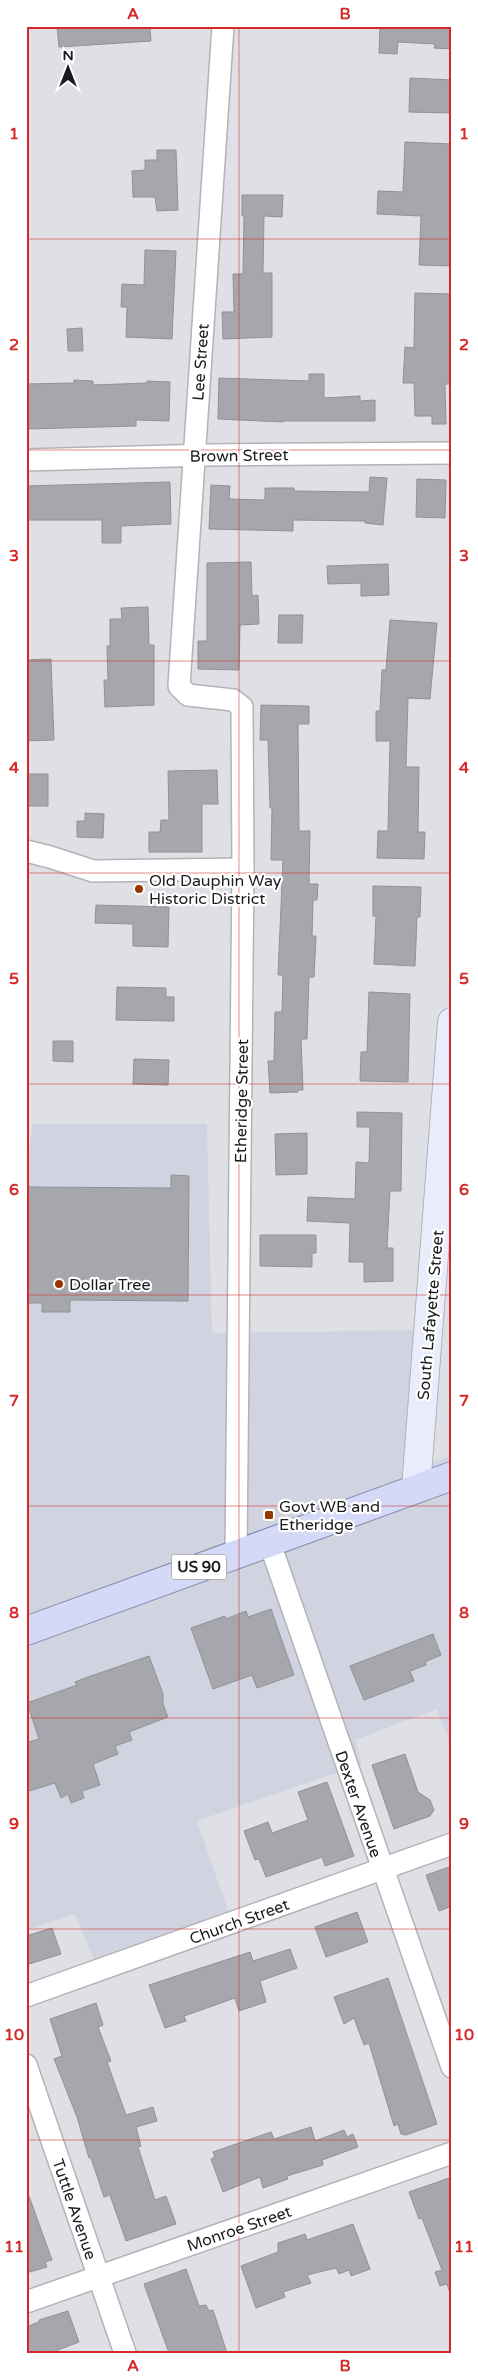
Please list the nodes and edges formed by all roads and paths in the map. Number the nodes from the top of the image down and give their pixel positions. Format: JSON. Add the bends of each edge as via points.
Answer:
{"nodes":[{"id":1,"x":223,"y":26,"type":"edge"},
{"id":2,"x":452,"y":453,"type":"edge"},
{"id":3,"x":193,"y":455,"type":"junction"},
{"id":4,"x":26,"y":460,"type":"edge"},
{"id":5,"x":188,"y":694,"type":"joint"},
{"id":6,"x":26,"y":851,"type":"edge"},
{"id":7,"x":243,"y":869,"type":"junction"},
{"id":8,"x":452,"y":1022,"type":"edge"},
{"id":9,"x":445,"y":1209,"type":"edge"},
{"id":10,"x":452,"y":1476,"type":"edge"},
{"id":11,"x":416,"y":1488,"type":"junction"},
{"id":12,"x":269,"y":1541,"type":"junction"},
{"id":13,"x":236,"y":1553,"type":"junction"},
{"id":14,"x":26,"y":1631,"type":"edge"},
{"id":15,"x":452,"y":1844,"type":"edge"},
{"id":16,"x":382,"y":1869,"type":"junction"},
{"id":17,"x":26,"y":1996,"type":"edge"},
{"id":18,"x":26,"y":2065,"type":"edge"},
{"id":19,"x":452,"y":2067,"type":"edge"},
{"id":20,"x":452,"y":2153,"type":"edge"},
{"id":21,"x":99,"y":2277,"type":"junction"},
{"id":22,"x":26,"y":2302,"type":"edge"},
{"id":23,"x":126,"y":2353,"type":"edge"}],
"edges":[{"from":1,"to":3,"type":"street","name":"Lee Street"},
{"from":2,"to":3,"type":"street","name":"Brown Street"},
{"from":3,"to":4,"type":"street","name":"Brown Street"},
{"from":3,"to":5,"type":"street","name":"Lee Street","via":[[179,686]]},
{"from":5,"to":7,"type":"street","name":"Etheridge Street","via":[[233,700],[242,707]]},
{"from":6,"to":7,"type":"street","via":[[93,871]]},
{"from":7,"to":13,"type":"street","name":"Etheridge Street"},
{"from":8,"to":9,"type":"street","name":"South Lafayette Street"},
{"from":9,"to":11,"type":"street","name":"South Lafayette Street"},
{"from":10,"to":11,"type":"main road","number":"US 90"},
{"from":11,"to":12,"type":"main road","number":"US 90"},
{"from":12,"to":13,"type":"main road","number":"US 90"},
{"from":12,"to":16,"type":"street","name":"Dexter Avenue"},
{"from":13,"to":14,"type":"main road","number":"US 90"},
{"from":15,"to":16,"type":"street","name":"Church Street"},
{"from":16,"to":17,"type":"street","name":"Church Street"},
{"from":16,"to":19,"type":"street","name":"Dexter Avenue"},
{"from":18,"to":21,"type":"street","name":"Tuttle Avenue"},
{"from":20,"to":21,"type":"street","name":"Monroe Street"},
{"from":21,"to":22,"type":"street","name":"Monroe Street"},
{"from":21,"to":23,"type":"street","name":"Tuttle Avenue"}]}
